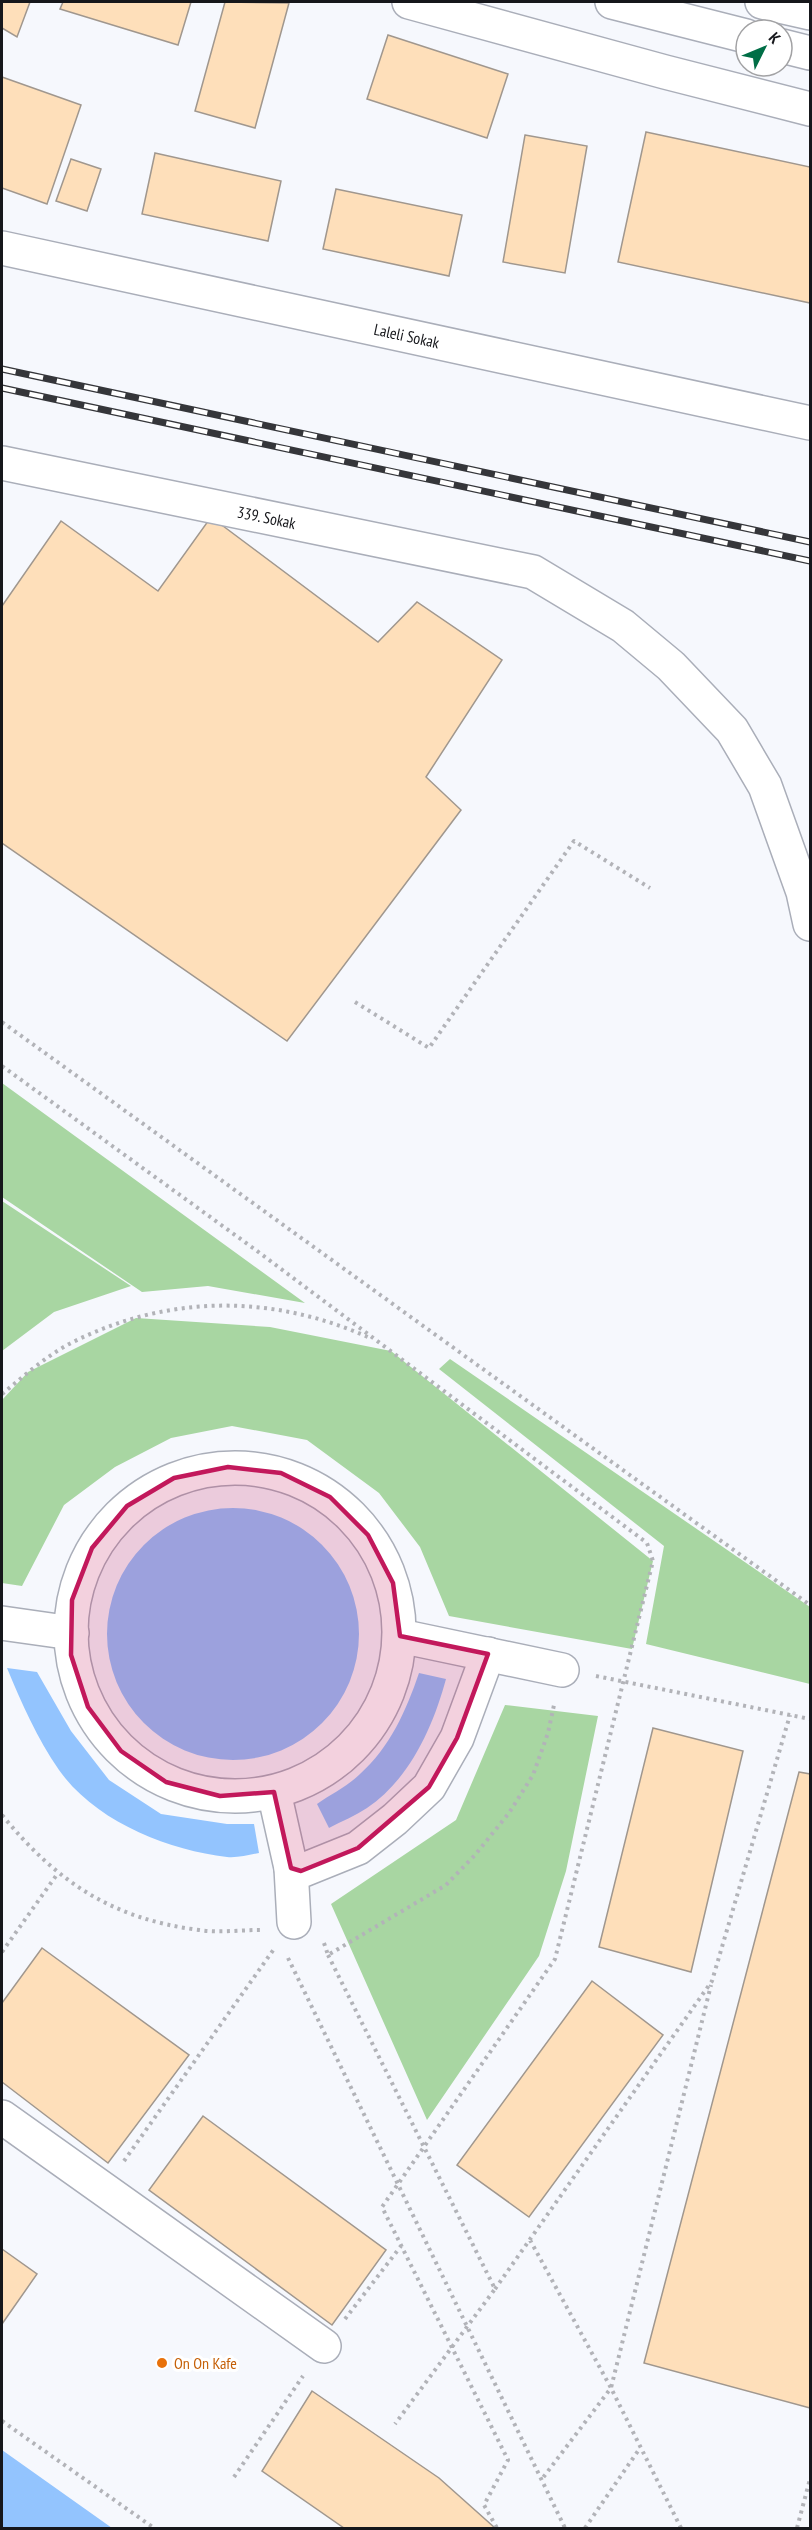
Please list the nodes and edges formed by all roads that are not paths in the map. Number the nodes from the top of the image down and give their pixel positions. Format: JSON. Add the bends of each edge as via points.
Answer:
{"nodes":[{"id":1,"x":409,"y":2,"type":"edge"},
{"id":2,"x":612,"y":2,"type":"edge"},
{"id":3,"x":762,"y":2,"type":"edge"},
{"id":4,"x":810,"y":13,"type":"edge"},
{"id":5,"x":734,"y":33,"type":"edge"},
{"id":6,"x":794,"y":49,"type":"edge"},
{"id":7,"x":810,"y":53,"type":"edge"},
{"id":8,"x":810,"y":109,"type":"edge"},
{"id":9,"x":2,"y":248,"type":"edge"},
{"id":10,"x":810,"y":423,"type":"edge"},
{"id":11,"x":2,"y":463,"type":"edge"},
{"id":12,"x":810,"y":924,"type":"edge"},
{"id":13,"x":2,"y":1623,"type":"edge"},
{"id":14,"x":72,"y":1633,"type":"junction"},
{"id":15,"x":400,"y":1636,"type":"junction"},
{"id":16,"x":488,"y":1654,"type":"junction"},
{"id":17,"x":562,"y":1670,"type":"dead end"},
{"id":18,"x":274,"y":1792,"type":"junction"},
{"id":19,"x":291,"y":1868,"type":"junction"},
{"id":20,"x":287,"y":1931,"type":"road end"},
{"id":21,"x":2,"y":2117,"type":"edge"},
{"id":22,"x":324,"y":2346,"type":"dead end"}],
"edges":[{"from":1,"to":8,"type":"main road"},
{"from":2,"to":5,"type":"main road"},
{"from":3,"to":4,"type":"main road"},
{"from":6,"to":7,"type":"main road"},
{"from":9,"to":10,"type":"main road","name":"Laleli Sokak"},
{"from":11,"to":12,"type":"main road","name":"339. Sokak","via":[[533,572],[623,626],[671,666],[732,730],[765,786]]},
{"from":13,"to":14,"type":"main road"},
{"from":14,"to":15,"type":"main road","via":[[72,1600],[92,1548],[127,1506],[174,1478],[228,1467],[281,1473],[330,1497],[368,1534],[393,1583]]},
{"from":14,"to":18,"type":"main road","via":[[71,1654],[88,1707],[121,1751],[166,1782],[220,1796]]},
{"from":15,"to":16,"type":"main road"},
{"from":15,"to":18,"type":"main road","via":[[390,1689],[364,1736],[324,1772]]},
{"from":16,"to":17,"type":"main road"},
{"from":16,"to":19,"type":"main road","via":[[457,1738],[429,1787],[358,1848],[301,1871]]},
{"from":18,"to":19,"type":"main road"},
{"from":19,"to":20,"type":"main road"},
{"from":21,"to":22,"type":"main road"}]}
